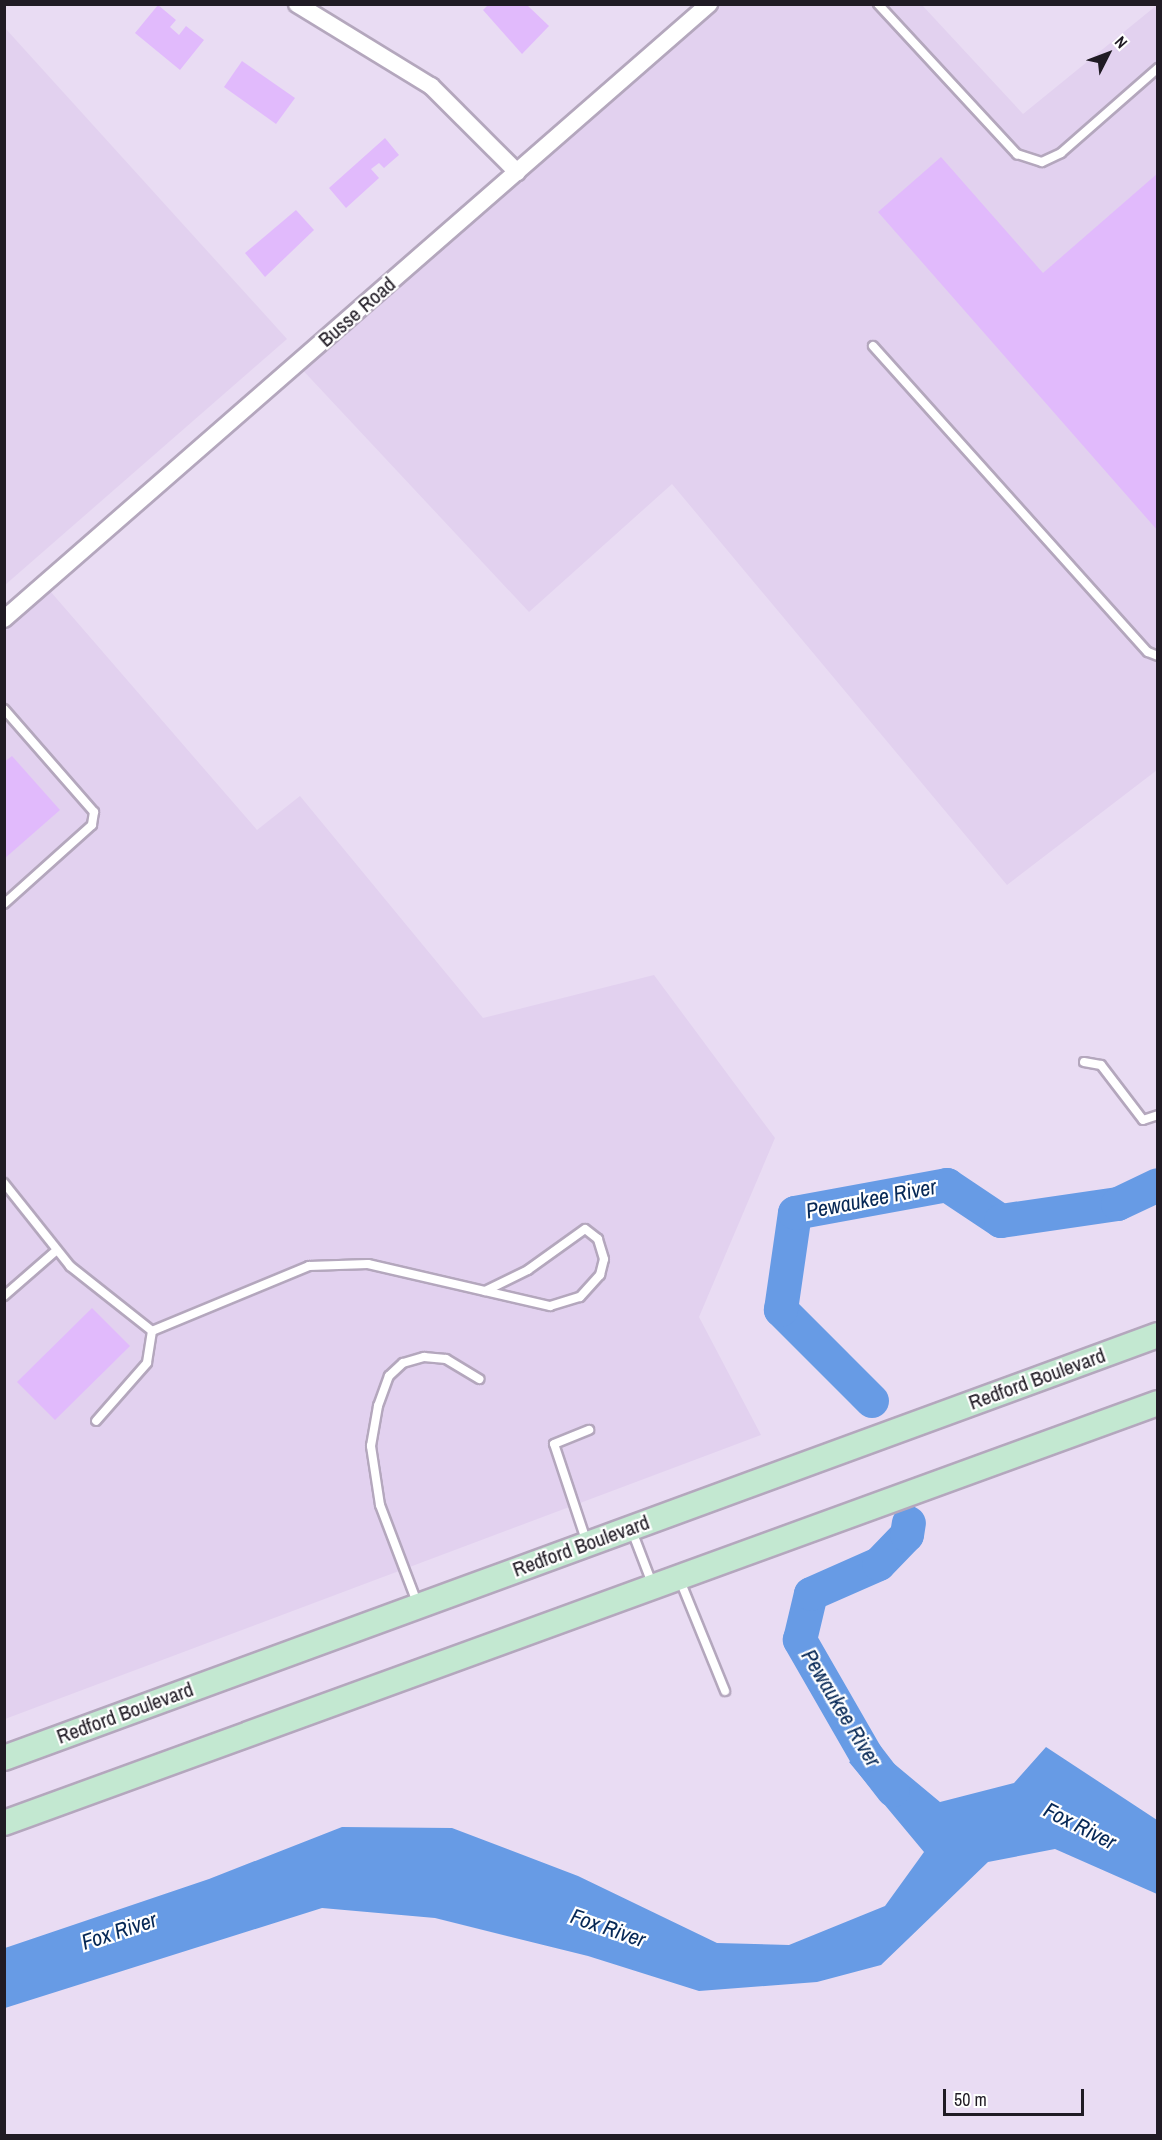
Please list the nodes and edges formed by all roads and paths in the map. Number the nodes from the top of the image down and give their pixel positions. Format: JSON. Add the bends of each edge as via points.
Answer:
{"nodes":[{"id":1,"x":297,"y":4,"type":"edge"},
{"id":2,"x":709,"y":4,"type":"edge"},
{"id":3,"x":878,"y":4,"type":"edge"},
{"id":4,"x":1158,"y":68,"type":"edge"},
{"id":5,"x":517,"y":172,"type":"junction"},
{"id":6,"x":873,"y":346,"type":"dead end"},
{"id":7,"x":4,"y":619,"type":"edge"},
{"id":8,"x":1158,"y":656,"type":"edge"},
{"id":9,"x":4,"y":709,"type":"edge"},
{"id":10,"x":4,"y":904,"type":"edge"},
{"id":11,"x":1084,"y":1062,"type":"dead end"},
{"id":12,"x":1158,"y":1115,"type":"edge"},
{"id":13,"x":4,"y":1182,"type":"edge"},
{"id":14,"x":57,"y":1250,"type":"junction"},
{"id":15,"x":485,"y":1291,"type":"junction"},
{"id":16,"x":4,"y":1296,"type":"edge"},
{"id":17,"x":152,"y":1331,"type":"junction"},
{"id":18,"x":1158,"y":1335,"type":"edge"},
{"id":19,"x":479,"y":1379,"type":"dead end"},
{"id":20,"x":1158,"y":1402,"type":"edge"},
{"id":21,"x":96,"y":1421,"type":"dead end"},
{"id":22,"x":589,"y":1430,"type":"dead end"},
{"id":23,"x":631,"y":1527,"type":"junction"},
{"id":24,"x":588,"y":1544,"type":"junction"},
{"id":25,"x":679,"y":1577,"type":"junction"},
{"id":26,"x":654,"y":1587,"type":"junction"},
{"id":27,"x":418,"y":1605,"type":"junction"},
{"id":28,"x":724,"y":1691,"type":"dead end"},
{"id":29,"x":4,"y":1758,"type":"edge"},
{"id":30,"x":4,"y":1823,"type":"edge"}],
"edges":[{"from":1,"to":5,"type":"street","via":[[431,86]]},
{"from":2,"to":5,"type":"street","name":"Busse Road"},
{"from":3,"to":4,"type":"lane","via":[[1017,154],[1042,162],[1060,153]]},
{"from":5,"to":7,"type":"street","name":"Busse Road"},
{"from":6,"to":8,"type":"lane","via":[[1148,652]]},
{"from":9,"to":10,"type":"lane","via":[[94,812],[92,825]]},
{"from":11,"to":12,"type":"lane","via":[[1101,1065],[1143,1120]]},
{"from":13,"to":14,"type":"lane"},
{"from":14,"to":16,"type":"lane"},
{"from":14,"to":17,"type":"lane"},
{"from":15,"to":15,"type":"lane","via":[[550,1306],[580,1297],[600,1275],[604,1259],[598,1239],[585,1229],[528,1270]]},
{"from":15,"to":17,"type":"lane","via":[[368,1264],[309,1266]]},
{"from":17,"to":21,"type":"lane","via":[[147,1363]]},
{"from":18,"to":23,"type":"main road","name":"Redford Boulevard"},
{"from":19,"to":27,"type":"lane","via":[[446,1359],[424,1357],[403,1363],[389,1376],[378,1406],[370,1446],[380,1505]]},
{"from":20,"to":25,"type":"main road"},
{"from":22,"to":24,"type":"lane","via":[[554,1444]]},
{"from":23,"to":24,"type":"main road","name":"Redford Boulevard"},
{"from":23,"to":26,"type":"lane"},
{"from":24,"to":27,"type":"main road","name":"Redford Boulevard"},
{"from":25,"to":26,"type":"main road"},
{"from":25,"to":28,"type":"lane"},
{"from":26,"to":30,"type":"main road"},
{"from":27,"to":29,"type":"main road","name":"Redford Boulevard"}]}
